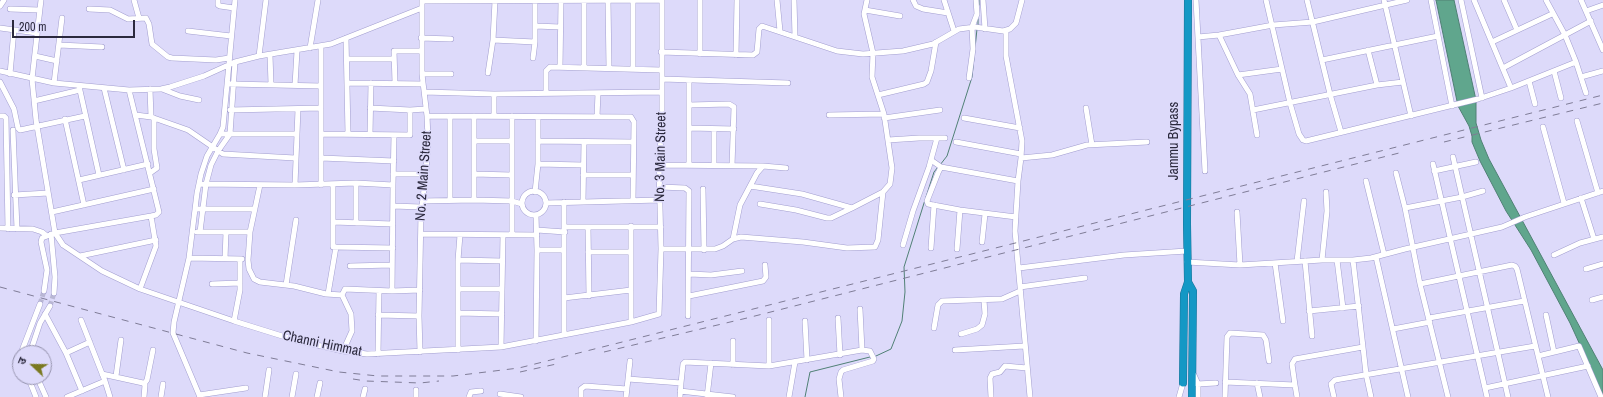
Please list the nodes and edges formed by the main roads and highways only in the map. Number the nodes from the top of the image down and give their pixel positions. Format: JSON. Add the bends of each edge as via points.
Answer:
{"nodes":[{"id":1,"x":1188,"y":0,"type":"edge"},
{"id":2,"x":1188,"y":282,"type":"junction"},
{"id":3,"x":1183,"y":383,"type":"road end"},
{"id":4,"x":1192,"y":397,"type":"edge"}],
"edges":[{"from":1,"to":2,"type":"highway","name":"Jammu Bypass"},
{"from":2,"to":3,"type":"highway","name":"Jammu Bypass","via":[[1184,294]]},
{"from":2,"to":4,"type":"highway","name":"Jammu Bypass","via":[[1193,291]]}]}
